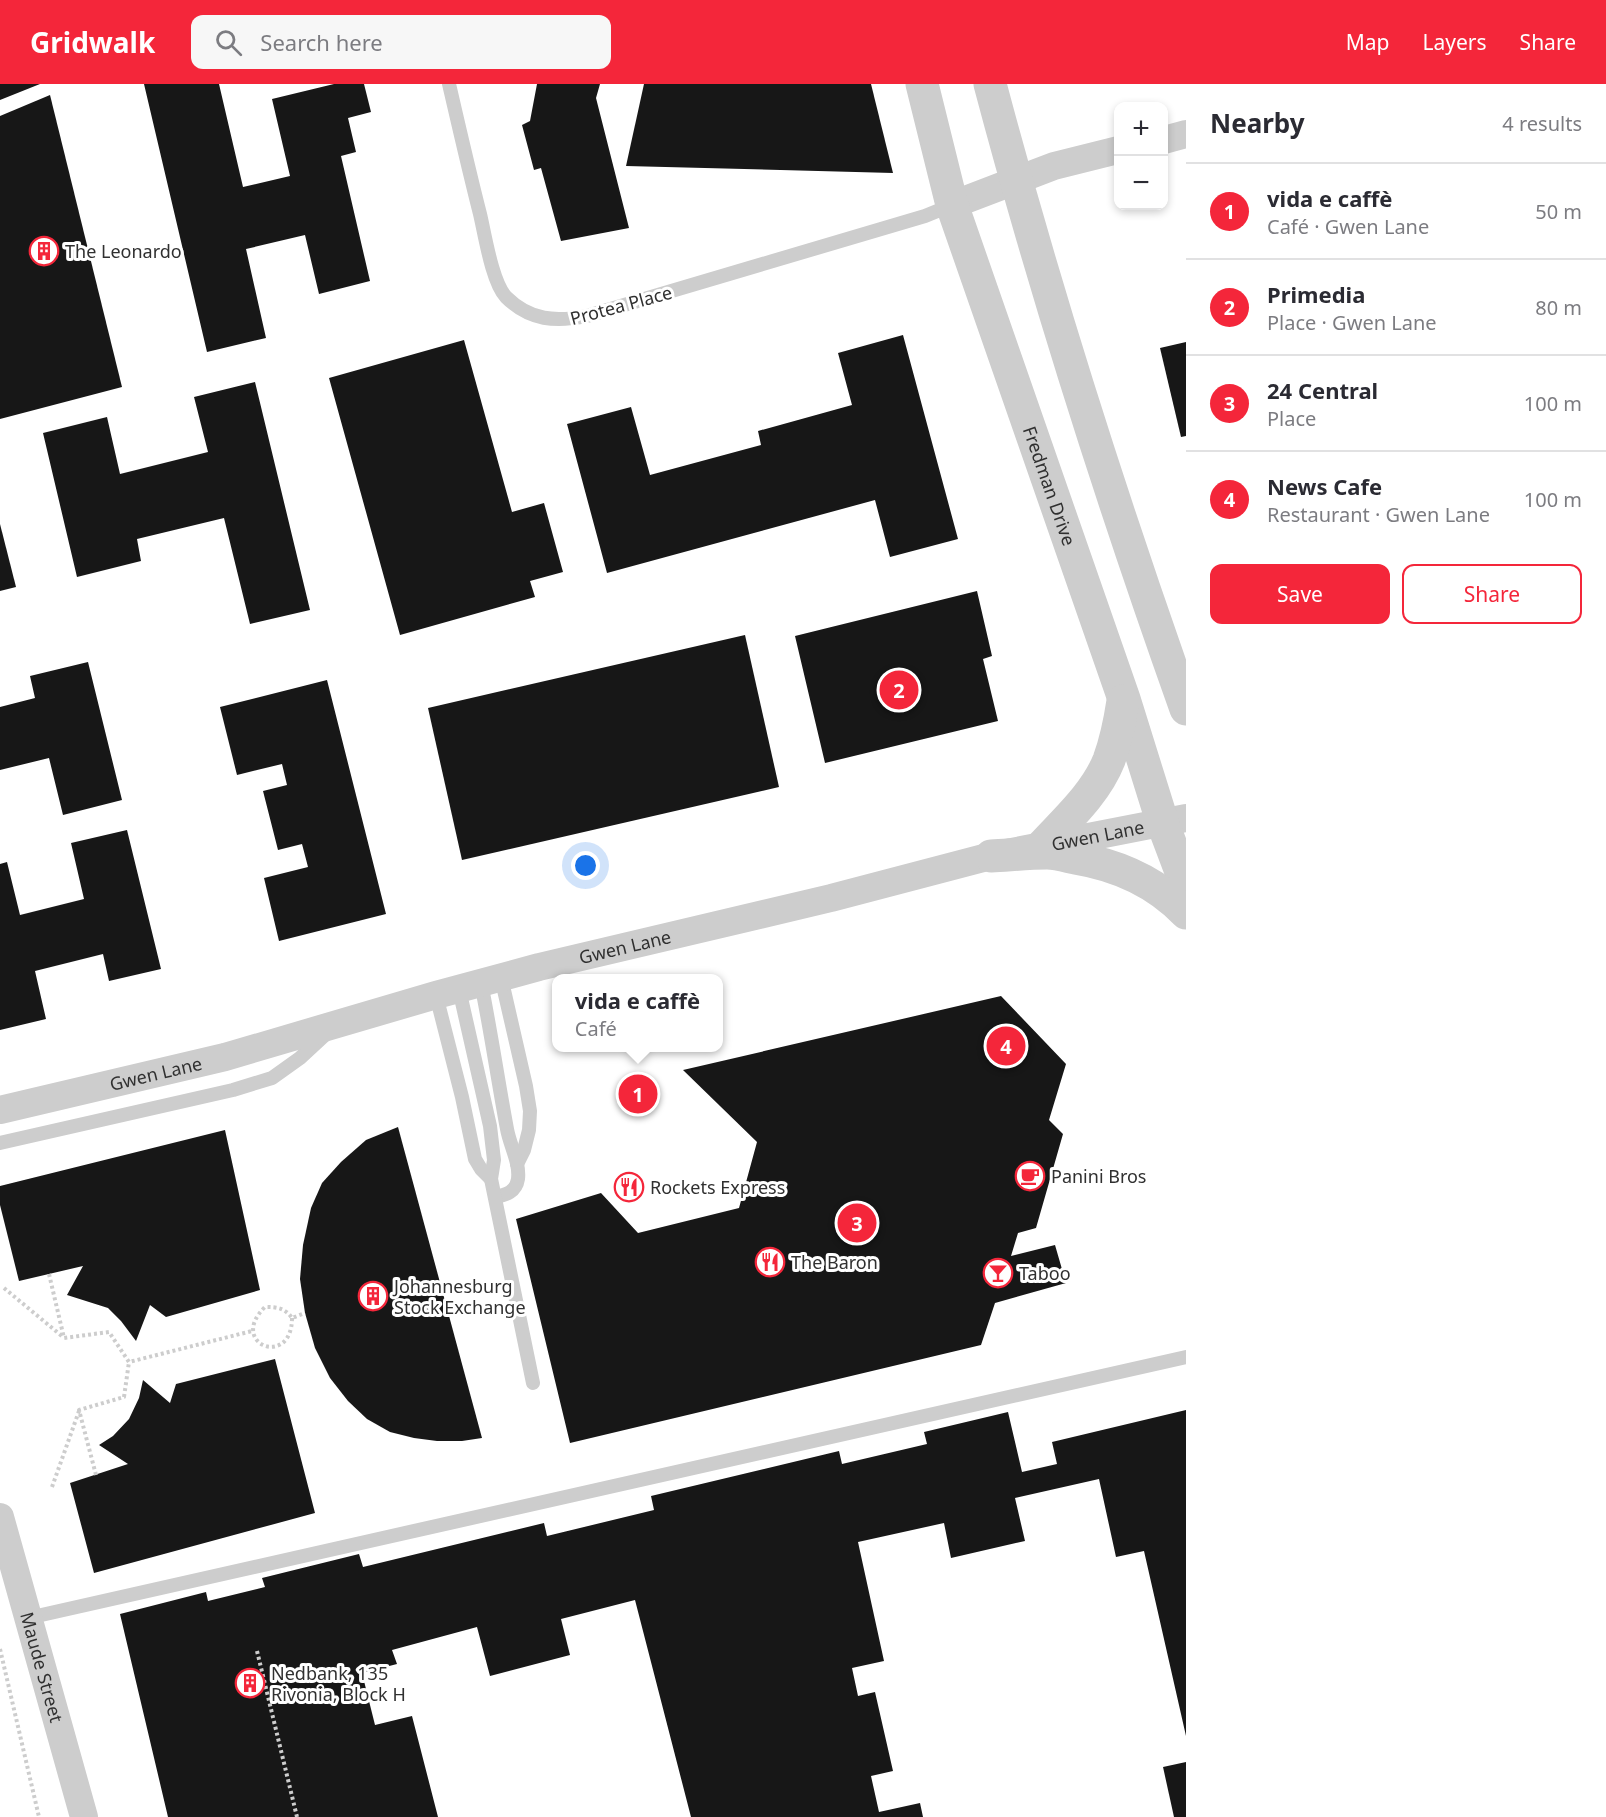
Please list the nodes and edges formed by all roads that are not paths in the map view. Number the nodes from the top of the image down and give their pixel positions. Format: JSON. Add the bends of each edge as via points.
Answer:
{"nodes":[{"id":1,"x":449,"y":84,"type":"edge"},
{"id":2,"x":922,"y":84,"type":"edge"},
{"id":3,"x":990,"y":84,"type":"edge"},
{"id":4,"x":1186,"y":134,"type":"edge"},
{"id":5,"x":1168,"y":139,"type":"edge"},
{"id":6,"x":1114,"y":151,"type":"edge"},
{"id":7,"x":1016,"y":180,"type":"junction"},
{"id":8,"x":952,"y":205,"type":"junction"},
{"id":9,"x":1124,"y":699,"type":"junction"},
{"id":10,"x":1186,"y":709,"type":"edge"},
{"id":11,"x":1174,"y":821,"type":"edge"},
{"id":12,"x":1043,"y":845,"type":"junction"},
{"id":13,"x":991,"y":856,"type":"junction"},
{"id":14,"x":1186,"y":885,"type":"edge"},
{"id":15,"x":1186,"y":913,"type":"edge"},
{"id":16,"x":469,"y":986,"type":"junction"},
{"id":17,"x":337,"y":1023,"type":"junction"},
{"id":18,"x":0,"y":1110,"type":"edge"},
{"id":19,"x":0,"y":1143,"type":"edge"},
{"id":20,"x":517,"y":1164,"type":"junction"},
{"id":21,"x":491,"y":1179,"type":"junction"},
{"id":22,"x":495,"y":1197,"type":"junction"},
{"id":23,"x":1186,"y":1357,"type":"edge"},
{"id":24,"x":533,"y":1383,"type":"dead end"},
{"id":25,"x":0,"y":1517,"type":"edge"},
{"id":26,"x":28,"y":1618,"type":"junction"},
{"id":27,"x":84,"y":1817,"type":"edge"}],
"edges":[{"from":1,"to":8,"type":"lane","name":"Protea Place","via":[[492,265],[504,295],[540,318],[563,321],[587,316]]},
{"from":2,"to":8,"type":"street","name":"Fredman Drive"},
{"from":3,"to":7,"type":"street"},
{"from":4,"to":5,"type":"street"},
{"from":6,"to":7,"type":"street"},
{"from":7,"to":8,"type":"street"},
{"from":7,"to":10,"type":"street","via":[[1089,419]]},
{"from":8,"to":9,"type":"street","name":"Fredman Drive"},
{"from":9,"to":11,"type":"street","name":"Fredman Drive"},
{"from":9,"to":12,"type":"street","via":[[1117,735],[1097,782]]},
{"from":11,"to":12,"type":"street","name":"Gwen Lane"},
{"from":11,"to":14,"type":"street","name":"Fredman Drive"},
{"from":12,"to":13,"type":"street","name":"Gwen Lane"},
{"from":13,"to":15,"type":"street","via":[[1050,853],[1096,861],[1149,883]]},
{"from":13,"to":16,"type":"street","name":"Gwen Lane"},
{"from":16,"to":17,"type":"street","name":"Gwen Lane"},
{"from":16,"to":20,"type":"lane"},
{"from":16,"to":20,"type":"lane","via":[[526,1086],[529,1130]]},
{"from":16,"to":21,"type":"lane","via":[[494,1160]]},
{"from":16,"to":21,"type":"lane","via":[[462,1097],[474,1159]]},
{"from":17,"to":18,"type":"street","name":"Gwen Lane","via":[[225,1057]]},
{"from":17,"to":19,"type":"lane","via":[[272,1078]]},
{"from":20,"to":22,"type":"lane","via":[[514,1190]]},
{"from":21,"to":22,"type":"lane"},
{"from":22,"to":24,"type":"lane"},
{"from":23,"to":26,"type":"lane"},
{"from":25,"to":26,"type":"street","name":"Maude Street"},
{"from":26,"to":27,"type":"street","name":"Maude Street"}]}
